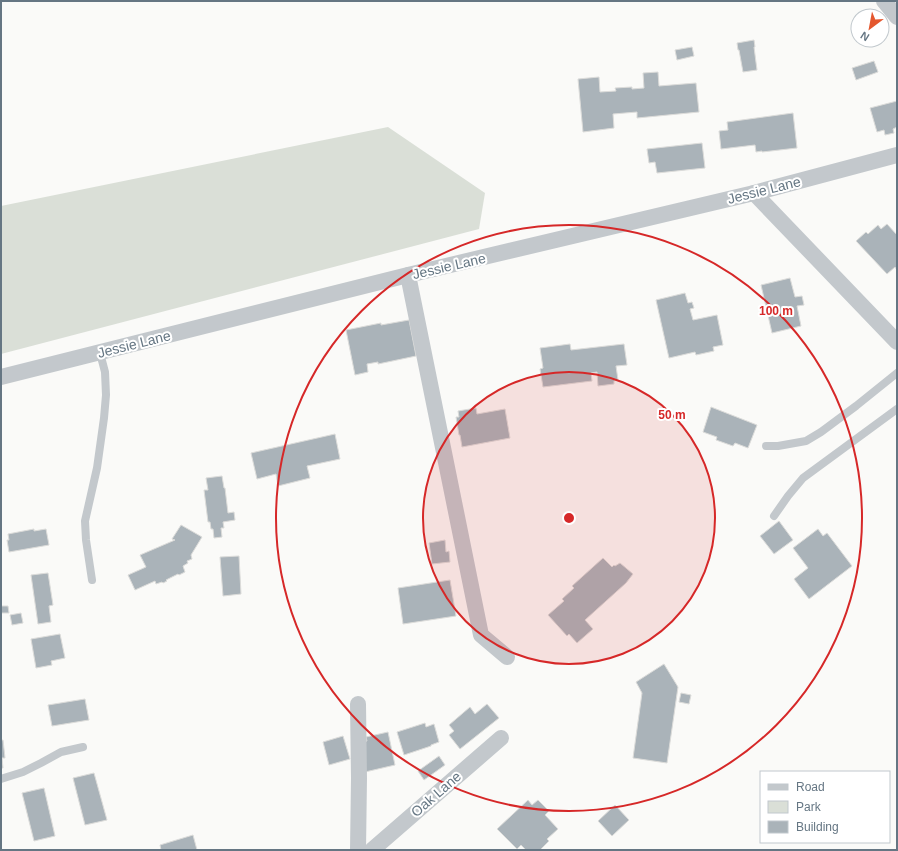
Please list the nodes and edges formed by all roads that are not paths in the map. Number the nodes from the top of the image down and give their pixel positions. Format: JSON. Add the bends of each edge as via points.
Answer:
{"nodes":[{"id":1,"x":884,"y":1,"type":"edge"},
{"id":2,"x":897,"y":17,"type":"edge"},
{"id":3,"x":897,"y":155,"type":"edge"},
{"id":4,"x":754,"y":193,"type":"junction"},
{"id":5,"x":408,"y":275,"type":"junction"},
{"id":6,"x":897,"y":342,"type":"edge"},
{"id":7,"x":100,"y":352,"type":"junction"},
{"id":8,"x":897,"y":373,"type":"edge"},
{"id":9,"x":1,"y":377,"type":"edge"},
{"id":10,"x":897,"y":409,"type":"edge"},
{"id":11,"x":766,"y":446,"type":"dead end"},
{"id":12,"x":774,"y":516,"type":"dead end"},
{"id":13,"x":92,"y":580,"type":"dead end"},
{"id":14,"x":507,"y":657,"type":"dead end"},
{"id":15,"x":358,"y":704,"type":"dead end"},
{"id":16,"x":501,"y":738,"type":"dead end"},
{"id":17,"x":84,"y":747,"type":"dead end"},
{"id":18,"x":1,"y":779,"type":"edge"},
{"id":19,"x":358,"y":850,"type":"edge"},
{"id":20,"x":372,"y":850,"type":"edge"}],
"edges":[{"from":1,"to":2,"type":"street"},
{"from":3,"to":4,"type":"street","name":"Jessie Lane"},
{"from":4,"to":5,"type":"street","name":"Jessie Lane"},
{"from":4,"to":6,"type":"street"},
{"from":5,"to":7,"type":"street","name":"Jessie Lane"},
{"from":5,"to":14,"type":"street","via":[[481,635]]},
{"from":7,"to":9,"type":"street","name":"Jessie Lane"},
{"from":7,"to":13,"type":"lane","via":[[105,372],[104,418],[97,468],[85,521]]},
{"from":8,"to":11,"type":"lane","via":[[806,440]]},
{"from":10,"to":12,"type":"lane","via":[[803,478]]},
{"from":15,"to":19,"type":"street"},
{"from":16,"to":20,"type":"street","name":"Oak Lane"},
{"from":17,"to":18,"type":"lane","via":[[61,752],[23,772]]}]}
